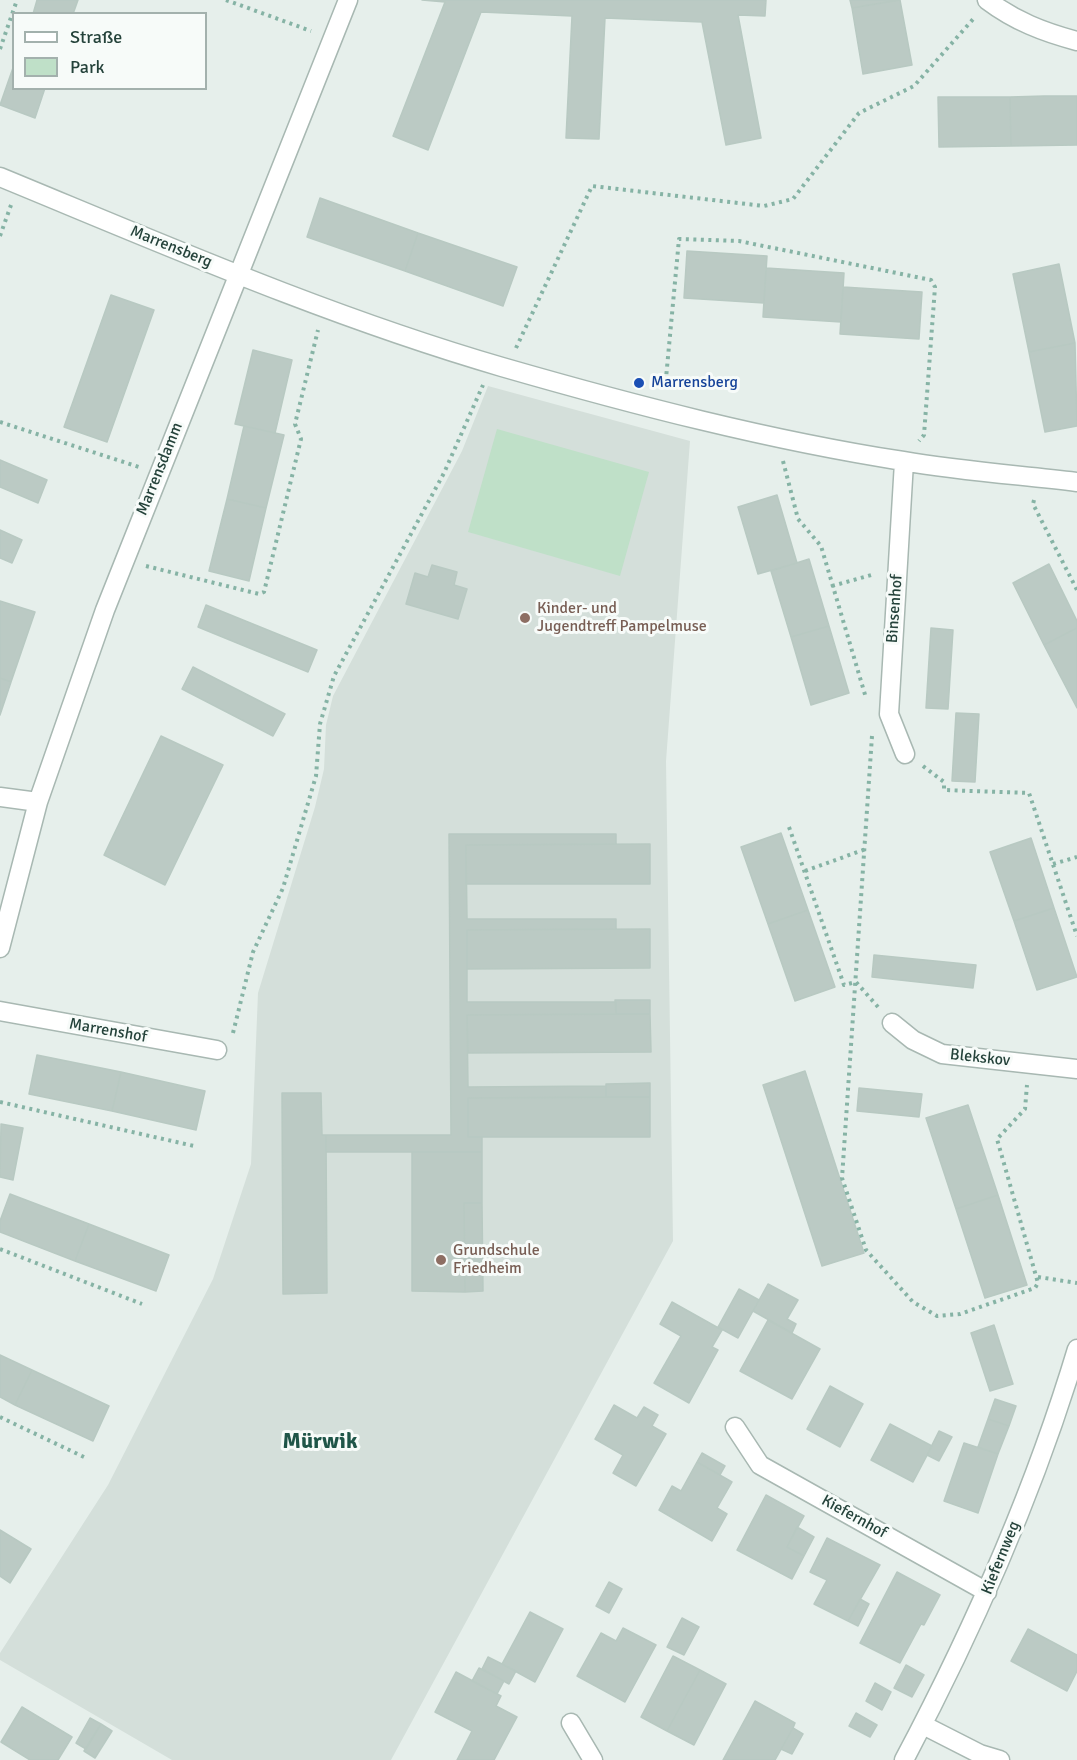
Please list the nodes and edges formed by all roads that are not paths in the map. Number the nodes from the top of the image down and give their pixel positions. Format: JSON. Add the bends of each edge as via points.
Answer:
{"nodes":[{"id":1,"x":348,"y":0,"type":"edge"},
{"id":2,"x":987,"y":0,"type":"edge"},
{"id":3,"x":1077,"y":41,"type":"edge"},
{"id":4,"x":0,"y":177,"type":"edge"},
{"id":5,"x":239,"y":274,"type":"junction"},
{"id":6,"x":904,"y":462,"type":"junction"},
{"id":7,"x":1077,"y":482,"type":"edge"},
{"id":8,"x":905,"y":754,"type":"road end"},
{"id":9,"x":0,"y":797,"type":"edge"},
{"id":10,"x":38,"y":802,"type":"junction"},
{"id":11,"x":0,"y":948,"type":"edge"},
{"id":12,"x":0,"y":1011,"type":"edge"},
{"id":13,"x":892,"y":1023,"type":"road end"},
{"id":14,"x":217,"y":1050,"type":"road end"},
{"id":15,"x":1077,"y":1069,"type":"edge"},
{"id":16,"x":1077,"y":1349,"type":"edge"},
{"id":17,"x":735,"y":1426,"type":"dead end"},
{"id":18,"x":987,"y":1592,"type":"junction"},
{"id":19,"x":571,"y":1723,"type":"dead end"},
{"id":20,"x":922,"y":1725,"type":"junction"},
{"id":21,"x":593,"y":1760,"type":"edge"},
{"id":22,"x":904,"y":1760,"type":"edge"},
{"id":23,"x":1000,"y":1760,"type":"edge"}],
"edges":[{"from":1,"to":5,"type":"street","name":"Marrensdamm"},
{"from":2,"to":3,"type":"street","via":[[1014,19]]},
{"from":4,"to":5,"type":"street","name":"Marrensberg"},
{"from":5,"to":6,"type":"street","name":"Marrensberg","via":[[500,367],[664,411]]},
{"from":5,"to":10,"type":"street","name":"Marrensdamm","via":[[123,563]]},
{"from":6,"to":7,"type":"street","name":"Marrensberg"},
{"from":6,"to":8,"type":"street","name":"Binsenhof","via":[[898,567],[880,716]]},
{"from":9,"to":10,"type":"street"},
{"from":10,"to":11,"type":"street","name":"Marrensdamm"},
{"from":12,"to":14,"type":"street","name":"Marrenshof"},
{"from":13,"to":15,"type":"street","name":"Blekskov","via":[[913,1040],[942,1054]]},
{"from":16,"to":18,"type":"street","name":"Kiefernweg","via":[[1060,1405]]},
{"from":17,"to":18,"type":"street","name":"Kiefernhof","via":[[760,1465]]},
{"from":18,"to":20,"type":"street","name":"Kiefernweg"},
{"from":19,"to":21,"type":"street"},
{"from":20,"to":22,"type":"street","name":"Kiefernweg"},
{"from":20,"to":23,"type":"street"}]}
